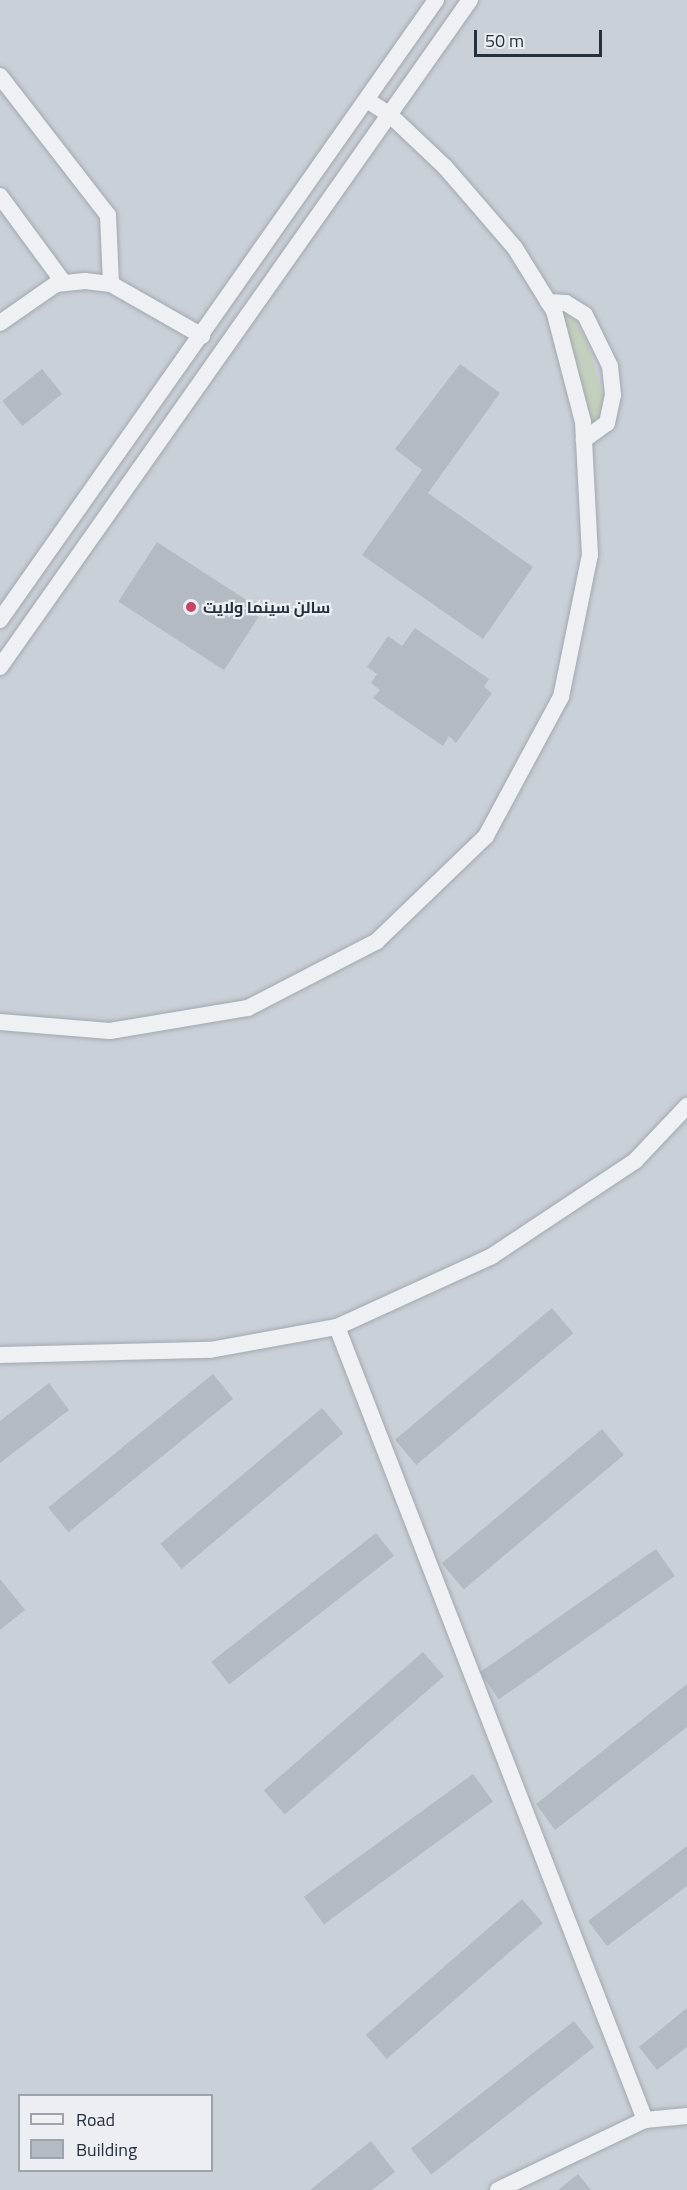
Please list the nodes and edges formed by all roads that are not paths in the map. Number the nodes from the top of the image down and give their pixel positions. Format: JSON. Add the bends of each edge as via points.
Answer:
{"nodes":[{"id":1,"x":436,"y":0,"type":"edge"},
{"id":2,"x":470,"y":0,"type":"edge"},
{"id":3,"x":0,"y":76,"type":"edge"},
{"id":4,"x":367,"y":100,"type":"junction"},
{"id":5,"x":390,"y":115,"type":"junction"},
{"id":6,"x":0,"y":196,"type":"edge"},
{"id":7,"x":64,"y":283,"type":"junction"},
{"id":8,"x":111,"y":284,"type":"junction"},
{"id":9,"x":548,"y":302,"type":"junction"},
{"id":10,"x":0,"y":323,"type":"edge"},
{"id":11,"x":202,"y":336,"type":"junction"},
{"id":12,"x":584,"y":440,"type":"junction"},
{"id":13,"x":0,"y":620,"type":"edge"},
{"id":14,"x":0,"y":667,"type":"edge"},
{"id":15,"x":0,"y":1022,"type":"edge"},
{"id":16,"x":687,"y":1106,"type":"edge"},
{"id":17,"x":337,"y":1327,"type":"junction"},
{"id":18,"x":0,"y":1355,"type":"edge"},
{"id":19,"x":687,"y":2116,"type":"edge"},
{"id":20,"x":645,"y":2120,"type":"junction"},
{"id":21,"x":498,"y":2190,"type":"edge"}],
"edges":[{"from":1,"to":4,"type":"street"},
{"from":2,"to":5,"type":"street"},
{"from":3,"to":8,"type":"street","via":[[108,215]]},
{"from":4,"to":5,"type":"street"},
{"from":4,"to":11,"type":"street"},
{"from":5,"to":9,"type":"street","via":[[446,167],[515,248]]},
{"from":5,"to":14,"type":"street"},
{"from":6,"to":7,"type":"street"},
{"from":7,"to":8,"type":"street"},
{"from":7,"to":10,"type":"street","via":[[21,305]]},
{"from":8,"to":11,"type":"street"},
{"from":9,"to":12,"type":"street","via":[[583,422]]},
{"from":9,"to":12,"type":"street","via":[[567,303],[585,315],[610,366],[613,395],[607,423]]},
{"from":11,"to":13,"type":"street"},
{"from":12,"to":15,"type":"street","via":[[590,555],[561,697],[486,836],[377,941],[248,1008],[110,1031]]},
{"from":16,"to":17,"type":"street","via":[[635,1161],[492,1256]]},
{"from":17,"to":18,"type":"street","via":[[210,1350]]},
{"from":17,"to":20,"type":"street"},
{"from":19,"to":20,"type":"street"},
{"from":20,"to":21,"type":"street"}]}
